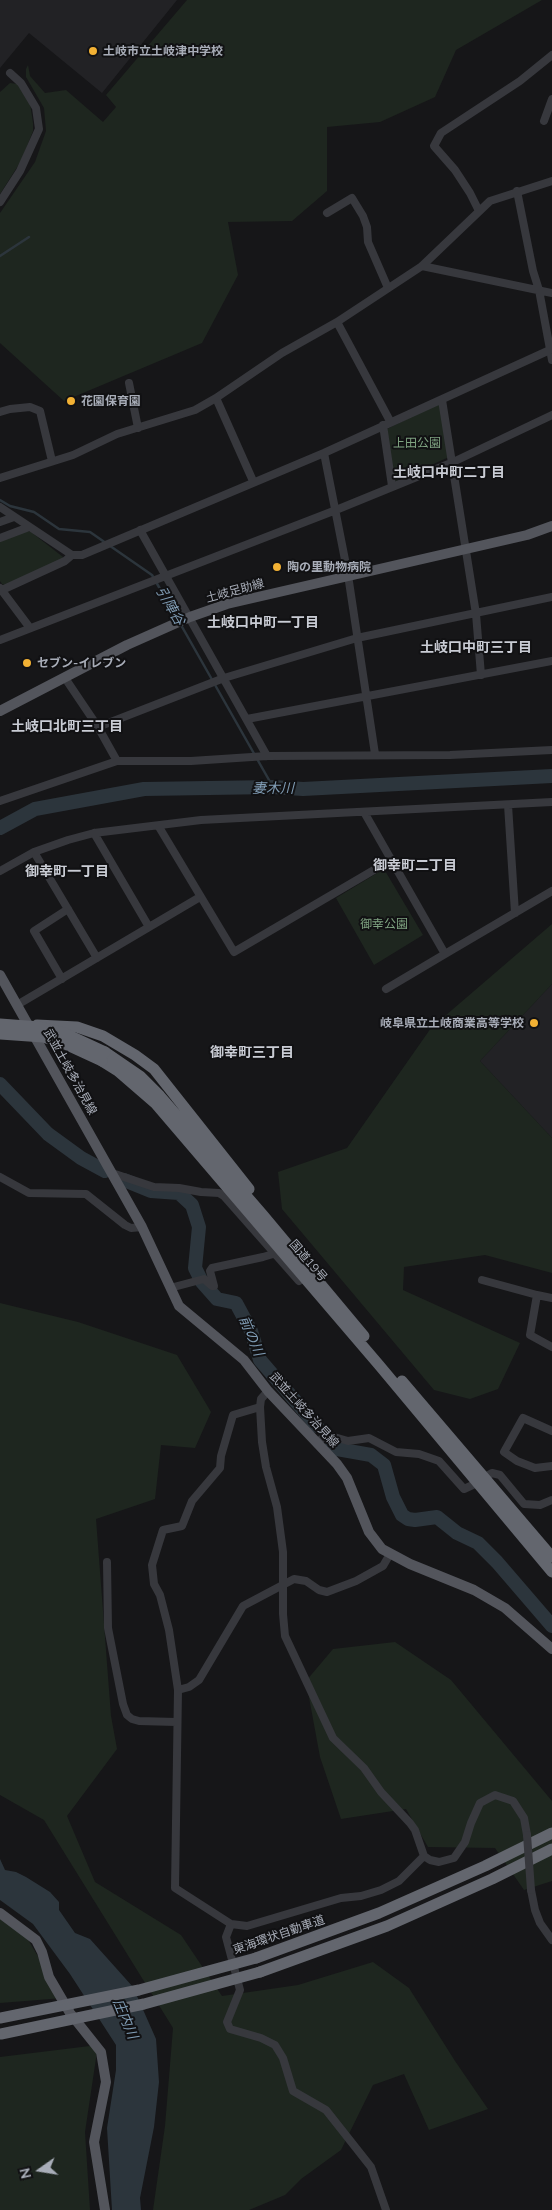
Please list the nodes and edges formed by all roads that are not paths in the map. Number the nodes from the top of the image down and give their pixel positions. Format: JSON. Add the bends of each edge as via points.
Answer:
{"nodes":[{"id":1,"x":552,"y":55,"type":"edge"},
{"id":2,"x":10,"y":73,"type":"dead end"},
{"id":3,"x":552,"y":99,"type":"edge"},
{"id":4,"x":544,"y":120,"type":"dead end"},
{"id":5,"x":552,"y":181,"type":"edge"},
{"id":6,"x":517,"y":191,"type":"junction"},
{"id":7,"x":0,"y":202,"type":"edge"},
{"id":8,"x":479,"y":211,"type":"junction"},
{"id":9,"x":327,"y":213,"type":"dead end"},
{"id":10,"x":422,"y":266,"type":"junction"},
{"id":11,"x":388,"y":288,"type":"junction"},
{"id":12,"x":539,"y":290,"type":"junction"},
{"id":13,"x":552,"y":293,"type":"edge"},
{"id":14,"x":337,"y":322,"type":"junction"},
{"id":15,"x":551,"y":350,"type":"edge"},
{"id":16,"x":552,"y":360,"type":"edge"},
{"id":17,"x":129,"y":383,"type":"dead end"},
{"id":18,"x":216,"y":398,"type":"junction"},
{"id":19,"x":442,"y":400,"type":"junction"},
{"id":20,"x":0,"y":412,"type":"edge"},
{"id":21,"x":552,"y":414,"type":"edge"},
{"id":22,"x":387,"y":423,"type":"junction"},
{"id":23,"x":138,"y":428,"type":"junction"},
{"id":24,"x":324,"y":452,"type":"junction"},
{"id":25,"x":52,"y":461,"type":"junction"},
{"id":26,"x":451,"y":463,"type":"junction"},
{"id":27,"x":0,"y":478,"type":"edge"},
{"id":28,"x":253,"y":481,"type":"junction"},
{"id":29,"x":392,"y":486,"type":"junction"},
{"id":30,"x":0,"y":507,"type":"edge"},
{"id":31,"x":336,"y":510,"type":"junction"},
{"id":32,"x":14,"y":517,"type":"junction"},
{"id":33,"x":0,"y":522,"type":"edge"},
{"id":34,"x":552,"y":526,"type":"edge"},
{"id":35,"x":29,"y":527,"type":"junction"},
{"id":36,"x":140,"y":530,"type":"junction"},
{"id":37,"x":0,"y":538,"type":"edge"},
{"id":38,"x":466,"y":548,"type":"junction"},
{"id":39,"x":72,"y":555,"type":"junction"},
{"id":40,"x":348,"y":575,"type":"junction"},
{"id":41,"x":167,"y":577,"type":"junction"},
{"id":42,"x":1,"y":589,"type":"edge"},
{"id":43,"x":552,"y":597,"type":"edge"},
{"id":44,"x":476,"y":614,"type":"junction"},
{"id":45,"x":190,"y":617,"type":"junction"},
{"id":46,"x":30,"y":628,"type":"junction"},
{"id":47,"x":357,"y":638,"type":"junction"},
{"id":48,"x":0,"y":640,"type":"edge"},
{"id":49,"x":552,"y":661,"type":"edge"},
{"id":50,"x":482,"y":675,"type":"junction"},
{"id":51,"x":65,"y":678,"type":"junction"},
{"id":52,"x":224,"y":678,"type":"junction"},
{"id":53,"x":367,"y":697,"type":"junction"},
{"id":54,"x":1,"y":709,"type":"edge"},
{"id":55,"x":247,"y":718,"type":"junction"},
{"id":56,"x":98,"y":727,"type":"junction"},
{"id":57,"x":552,"y":750,"type":"edge"},
{"id":58,"x":375,"y":754,"type":"junction"},
{"id":59,"x":268,"y":756,"type":"junction"},
{"id":60,"x":117,"y":761,"type":"junction"},
{"id":61,"x":0,"y":801,"type":"edge"},
{"id":62,"x":552,"y":802,"type":"edge"},
{"id":63,"x":508,"y":805,"type":"junction"},
{"id":64,"x":364,"y":812,"type":"junction"},
{"id":65,"x":160,"y":827,"type":"junction"},
{"id":66,"x":94,"y":833,"type":"junction"},
{"id":67,"x":34,"y":852,"type":"junction"},
{"id":68,"x":391,"y":860,"type":"junction"},
{"id":69,"x":0,"y":871,"type":"edge"},
{"id":70,"x":552,"y":891,"type":"edge"},
{"id":71,"x":200,"y":897,"type":"junction"},
{"id":72,"x":68,"y":909,"type":"junction"},
{"id":73,"x":515,"y":913,"type":"junction"},
{"id":74,"x":148,"y":927,"type":"junction"},
{"id":75,"x":445,"y":954,"type":"junction"},
{"id":76,"x":97,"y":958,"type":"junction"},
{"id":77,"x":0,"y":975,"type":"edge"},
{"id":78,"x":62,"y":979,"type":"junction"},
{"id":79,"x":386,"y":989,"type":"dead end"},
{"id":80,"x":17,"y":1005,"type":"junction"},
{"id":81,"x":0,"y":1024,"type":"edge"},
{"id":82,"x":31,"y":1028,"type":"junction"},
{"id":83,"x":0,"y":1034,"type":"edge"},
{"id":84,"x":103,"y":1056,"type":"junction"},
{"id":85,"x":112,"y":1173,"type":"junction"},
{"id":86,"x":0,"y":1177,"type":"edge"},
{"id":87,"x":263,"y":1215,"type":"junction"},
{"id":88,"x":142,"y":1227,"type":"junction"},
{"id":89,"x":273,"y":1254,"type":"junction"},
{"id":90,"x":304,"y":1278,"type":"junction"},
{"id":91,"x":482,"y":1280,"type":"dead end"},
{"id":92,"x":170,"y":1288,"type":"junction"},
{"id":93,"x":537,"y":1294,"type":"junction"},
{"id":94,"x":552,"y":1298,"type":"edge"},
{"id":95,"x":552,"y":1348,"type":"edge"},
{"id":96,"x":268,"y":1391,"type":"junction"},
{"id":97,"x":260,"y":1407,"type":"junction"},
{"id":98,"x":552,"y":1431,"type":"edge"},
{"id":99,"x":316,"y":1443,"type":"junction"},
{"id":100,"x":552,"y":1466,"type":"edge"},
{"id":101,"x":481,"y":1480,"type":"junction"},
{"id":102,"x":552,"y":1500,"type":"edge"},
{"id":103,"x":390,"y":1554,"type":"junction"},
{"id":104,"x":552,"y":1557,"type":"edge"},
{"id":105,"x":107,"y":1562,"type":"dead end"},
{"id":106,"x":552,"y":1572,"type":"edge"},
{"id":107,"x":283,"y":1582,"type":"junction"},
{"id":108,"x":552,"y":1649,"type":"edge"},
{"id":109,"x":178,"y":1690,"type":"junction"},
{"id":110,"x":176,"y":1722,"type":"junction"},
{"id":111,"x":552,"y":1832,"type":"edge"},
{"id":112,"x":552,"y":1848,"type":"edge"},
{"id":113,"x":424,"y":1856,"type":"junction"},
{"id":114,"x":0,"y":1913,"type":"edge"},
{"id":115,"x":231,"y":1924,"type":"junction"},
{"id":116,"x":552,"y":1940,"type":"edge"},
{"id":117,"x":0,"y":2018,"type":"edge"},
{"id":118,"x":0,"y":2034,"type":"edge"},
{"id":119,"x":105,"y":2210,"type":"edge"},
{"id":120,"x":386,"y":2210,"type":"edge"}],
"edges":[{"from":1,"to":8,"type":"street","via":[[520,81],[441,133],[434,146],[455,170]]},
{"from":2,"to":7,"type":"street","via":[[21,83],[36,108],[39,129],[20,171]]},
{"from":3,"to":4,"type":"street"},
{"from":5,"to":6,"type":"street"},
{"from":6,"to":8,"type":"street","via":[[490,201]]},
{"from":6,"to":12,"type":"street"},
{"from":8,"to":10,"type":"street"},
{"from":9,"to":11,"type":"street","via":[[352,198],[363,216],[368,242]]},
{"from":10,"to":11,"type":"street"},
{"from":10,"to":12,"type":"street"},
{"from":11,"to":14,"type":"street"},
{"from":12,"to":13,"type":"street"},
{"from":12,"to":15,"type":"street"},
{"from":14,"to":18,"type":"street","via":[[282,353]]},
{"from":14,"to":22,"type":"street"},
{"from":15,"to":16,"type":"street"},
{"from":15,"to":19,"type":"street"},
{"from":17,"to":23,"type":"street"},
{"from":18,"to":23,"type":"street","via":[[194,410]]},
{"from":18,"to":28,"type":"street"},
{"from":19,"to":22,"type":"street"},
{"from":19,"to":26,"type":"street"},
{"from":20,"to":25,"type":"street","via":[[30,407],[40,411]]},
{"from":21,"to":26,"type":"street"},
{"from":22,"to":24,"type":"street"},
{"from":22,"to":29,"type":"street"},
{"from":23,"to":25,"type":"street"},
{"from":24,"to":28,"type":"street"},
{"from":24,"to":31,"type":"street"},
{"from":25,"to":27,"type":"street"},
{"from":26,"to":29,"type":"street"},
{"from":26,"to":38,"type":"street"},
{"from":28,"to":36,"type":"street"},
{"from":29,"to":31,"type":"street"},
{"from":30,"to":32,"type":"street"},
{"from":31,"to":40,"type":"street"},
{"from":31,"to":41,"type":"street"},
{"from":32,"to":33,"type":"street"},
{"from":32,"to":35,"type":"street"},
{"from":34,"to":38,"type":"main road","name":"土岐足助線","via":[[527,535]]},
{"from":35,"to":37,"type":"street"},
{"from":35,"to":39,"type":"street"},
{"from":36,"to":39,"type":"street","via":[[82,555]]},
{"from":36,"to":41,"type":"street"},
{"from":38,"to":40,"type":"main road","name":"土岐足助線"},
{"from":38,"to":44,"type":"street"},
{"from":39,"to":42,"type":"street","via":[[65,562]]},
{"from":40,"to":45,"type":"main road","name":"土岐足助線","via":[[227,604]]},
{"from":40,"to":47,"type":"street"},
{"from":41,"to":45,"type":"street"},
{"from":41,"to":46,"type":"street"},
{"from":42,"to":46,"type":"street"},
{"from":43,"to":44,"type":"street"},
{"from":44,"to":47,"type":"street"},
{"from":44,"to":50,"type":"street"},
{"from":45,"to":51,"type":"main road","name":"土岐足助線"},
{"from":45,"to":52,"type":"street"},
{"from":46,"to":48,"type":"street"},
{"from":47,"to":52,"type":"street"},
{"from":47,"to":53,"type":"street"},
{"from":49,"to":50,"type":"street"},
{"from":50,"to":53,"type":"street"},
{"from":51,"to":54,"type":"main road","name":"土岐足助線"},
{"from":51,"to":56,"type":"street"},
{"from":52,"to":55,"type":"street"},
{"from":52,"to":56,"type":"street"},
{"from":53,"to":55,"type":"street"},
{"from":53,"to":58,"type":"street"},
{"from":55,"to":59,"type":"street"},
{"from":56,"to":60,"type":"street"},
{"from":57,"to":58,"type":"street","via":[[450,755]]},
{"from":58,"to":59,"type":"street"},
{"from":59,"to":60,"type":"street"},
{"from":60,"to":61,"type":"street"},
{"from":62,"to":63,"type":"street"},
{"from":63,"to":64,"type":"street"},
{"from":63,"to":73,"type":"street"},
{"from":64,"to":65,"type":"street","via":[[201,820]]},
{"from":64,"to":68,"type":"street"},
{"from":65,"to":66,"type":"street"},
{"from":65,"to":71,"type":"street"},
{"from":66,"to":67,"type":"street"},
{"from":66,"to":74,"type":"street"},
{"from":67,"to":69,"type":"street"},
{"from":67,"to":72,"type":"street"},
{"from":68,"to":71,"type":"street","via":[[234,952]]},
{"from":68,"to":75,"type":"street"},
{"from":70,"to":73,"type":"street"},
{"from":71,"to":74,"type":"street"},
{"from":72,"to":76,"type":"street"},
{"from":72,"to":78,"type":"street","via":[[34,930]]},
{"from":73,"to":75,"type":"street"},
{"from":74,"to":76,"type":"street"},
{"from":75,"to":79,"type":"street"},
{"from":76,"to":78,"type":"street"},
{"from":77,"to":80,"type":"main road","name":"武並土岐多治見線"},
{"from":78,"to":80,"type":"street"},
{"from":80,"to":82,"type":"main road","name":"武並土岐多治見線"},
{"from":81,"to":84,"type":"highway","name":"国道19号","bridge":true,"via":[[40,1027],[64,1033]]},
{"from":82,"to":85,"type":"main road","name":"武並土岐多治見線"},
{"from":82,"to":87,"type":"highway","via":[[39,1024],[77,1027],[118,1043],[154,1069],[245,1182]]},
{"from":83,"to":84,"type":"highway","name":"国道19号","bridge":true,"via":[[43,1037]]},
{"from":84,"to":87,"type":"highway","name":"国道19号","via":[[140,1076]]},
{"from":84,"to":90,"type":"highway","name":"国道19号","via":[[155,1103]]},
{"from":85,"to":88,"type":"main road","name":"武並土岐多治見線"},
{"from":85,"to":89,"type":"street","via":[[154,1187],[219,1193]]},
{"from":86,"to":88,"type":"street","via":[[28,1193],[86,1194],[125,1225]]},
{"from":87,"to":101,"type":"highway","name":"国道19号"},
{"from":88,"to":92,"type":"main road","name":"武並土岐多治見線"},
{"from":89,"to":90,"type":"street","via":[[299,1281]]},
{"from":89,"to":92,"type":"street","via":[[212,1268],[214,1286],[201,1279]]},
{"from":90,"to":101,"type":"highway","name":"国道19号"},
{"from":91,"to":93,"type":"street"},
{"from":92,"to":96,"type":"main road","name":"武並土岐多治見線","via":[[179,1306],[233,1350]]},
{"from":93,"to":94,"type":"street"},
{"from":93,"to":95,"type":"street","via":[[530,1335]]},
{"from":96,"to":97,"type":"street","via":[[261,1399]]},
{"from":96,"to":99,"type":"main road","name":"武並土岐多治見線"},
{"from":97,"to":107,"type":"street","via":[[262,1442],[277,1507],[283,1552]]},
{"from":97,"to":109,"type":"street","via":[[233,1415],[220,1468],[192,1501],[182,1526],[163,1530],[152,1565],[154,1584],[169,1630]]},
{"from":98,"to":100,"type":"street","via":[[523,1418],[504,1452],[535,1468]]},
{"from":99,"to":101,"type":"street","via":[[326,1435],[348,1441],[369,1438],[396,1452],[419,1454],[439,1461],[464,1489]]},
{"from":99,"to":103,"type":"main road","name":"武並土岐多治見線","via":[[347,1478],[369,1532]]},
{"from":101,"to":102,"type":"street","via":[[492,1473],[500,1475],[524,1504],[540,1506]]},
{"from":101,"to":104,"type":"highway","name":"国道19号"},
{"from":101,"to":106,"type":"highway","name":"国道19号"},
{"from":103,"to":107,"type":"street","via":[[383,1566],[364,1578],[327,1592],[306,1581],[294,1579]]},
{"from":103,"to":108,"type":"main road","name":"武並土岐多治見線","via":[[474,1590],[505,1608]]},
{"from":105,"to":110,"type":"street","via":[[108,1628],[127,1714],[139,1721]]},
{"from":107,"to":109,"type":"street","via":[[243,1606],[199,1680]]},
{"from":107,"to":113,"type":"street","via":[[286,1636],[329,1731],[415,1830]]},
{"from":109,"to":110,"type":"street"},
{"from":110,"to":115,"type":"street","via":[[175,1888]]},
{"from":111,"to":117,"type":"highway","name":"東海環状自動車道","bridge":true,"via":[[477,1870],[379,1913],[256,1958],[139,1990]]},
{"from":112,"to":118,"type":"highway","bridge":true,"via":[[492,1880],[387,1926],[260,1972],[144,2004]]},
{"from":113,"to":115,"type":"street","via":[[399,1881],[381,1890],[341,1898],[247,1926]]},
{"from":113,"to":116,"type":"street","bridge":true,"via":[[439,1862],[454,1858],[465,1842],[480,1803],[495,1795],[513,1801],[524,1818],[535,1910]]},
{"from":114,"to":119,"type":"main road","via":[[36,1940],[50,1977],[70,2014],[101,2052],[106,2082],[94,2142]]},
{"from":115,"to":120,"type":"street","via":[[226,1937],[240,1990],[227,2022],[230,2029],[275,2045],[283,2058],[293,2091],[326,2110],[372,2167]]}]}
